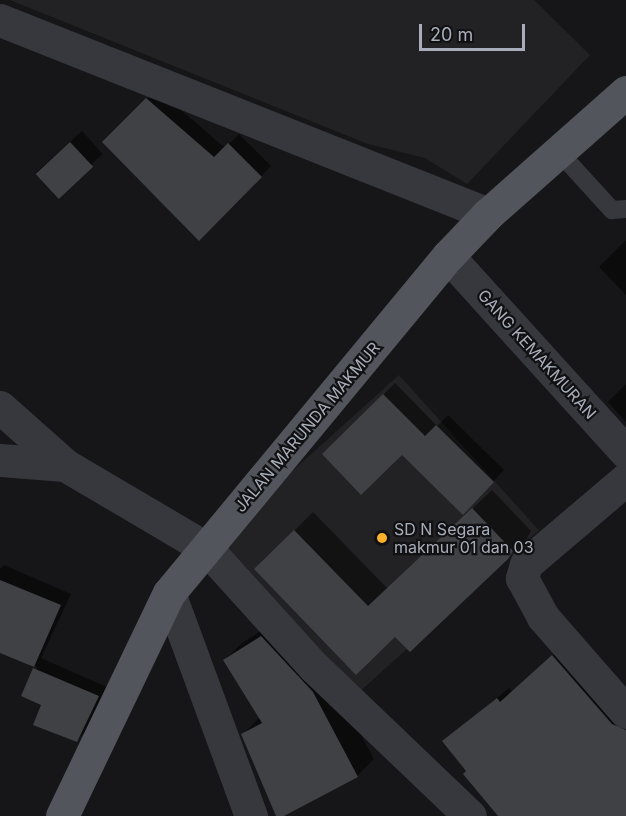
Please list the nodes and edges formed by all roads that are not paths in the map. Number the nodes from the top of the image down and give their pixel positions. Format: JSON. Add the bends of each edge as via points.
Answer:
{"nodes":[{"id":1,"x":0,"y":20,"type":"edge"},
{"id":2,"x":626,"y":92,"type":"edge"},
{"id":3,"x":559,"y":152,"type":"junction"},
{"id":4,"x":626,"y":209,"type":"edge"},
{"id":5,"x":488,"y":214,"type":"junction"},
{"id":6,"x":448,"y":256,"type":"junction"},
{"id":7,"x":0,"y":408,"type":"edge"},
{"id":8,"x":626,"y":452,"type":"edge"},
{"id":9,"x":0,"y":460,"type":"edge"},
{"id":10,"x":65,"y":465,"type":"junction"},
{"id":11,"x":626,"y":479,"type":"edge"},
{"id":12,"x":206,"y":548,"type":"junction"},
{"id":13,"x":169,"y":593,"type":"junction"},
{"id":14,"x":626,"y":712,"type":"edge"},
{"id":15,"x":62,"y":816,"type":"edge"},
{"id":16,"x":251,"y":816,"type":"edge"},
{"id":17,"x":470,"y":816,"type":"edge"}],
"edges":[{"from":1,"to":5,"type":"street"},
{"from":2,"to":3,"type":"main road","name":"JALAN MARUNDA MAKMUR"},
{"from":3,"to":4,"type":"lane","via":[[612,210]]},
{"from":3,"to":5,"type":"main road","name":"JALAN MARUNDA MAKMUR"},
{"from":5,"to":6,"type":"main road","name":"JALAN MARUNDA MAKMUR"},
{"from":6,"to":8,"type":"street","name":"GANG KEMAKMURAN"},
{"from":6,"to":12,"type":"main road","name":"JALAN MARUNDA MAKMUR"},
{"from":7,"to":10,"type":"street"},
{"from":9,"to":10,"type":"street"},
{"from":10,"to":12,"type":"street"},
{"from":11,"to":14,"type":"street","via":[[526,564],[522,578],[543,617]]},
{"from":12,"to":13,"type":"main road","name":"JALAN MARUNDA MAKMUR"},
{"from":12,"to":17,"type":"street","via":[[314,666]]},
{"from":13,"to":15,"type":"main road","name":"JALAN MARUNDA MAKMUR"},
{"from":13,"to":16,"type":"street"}]}
